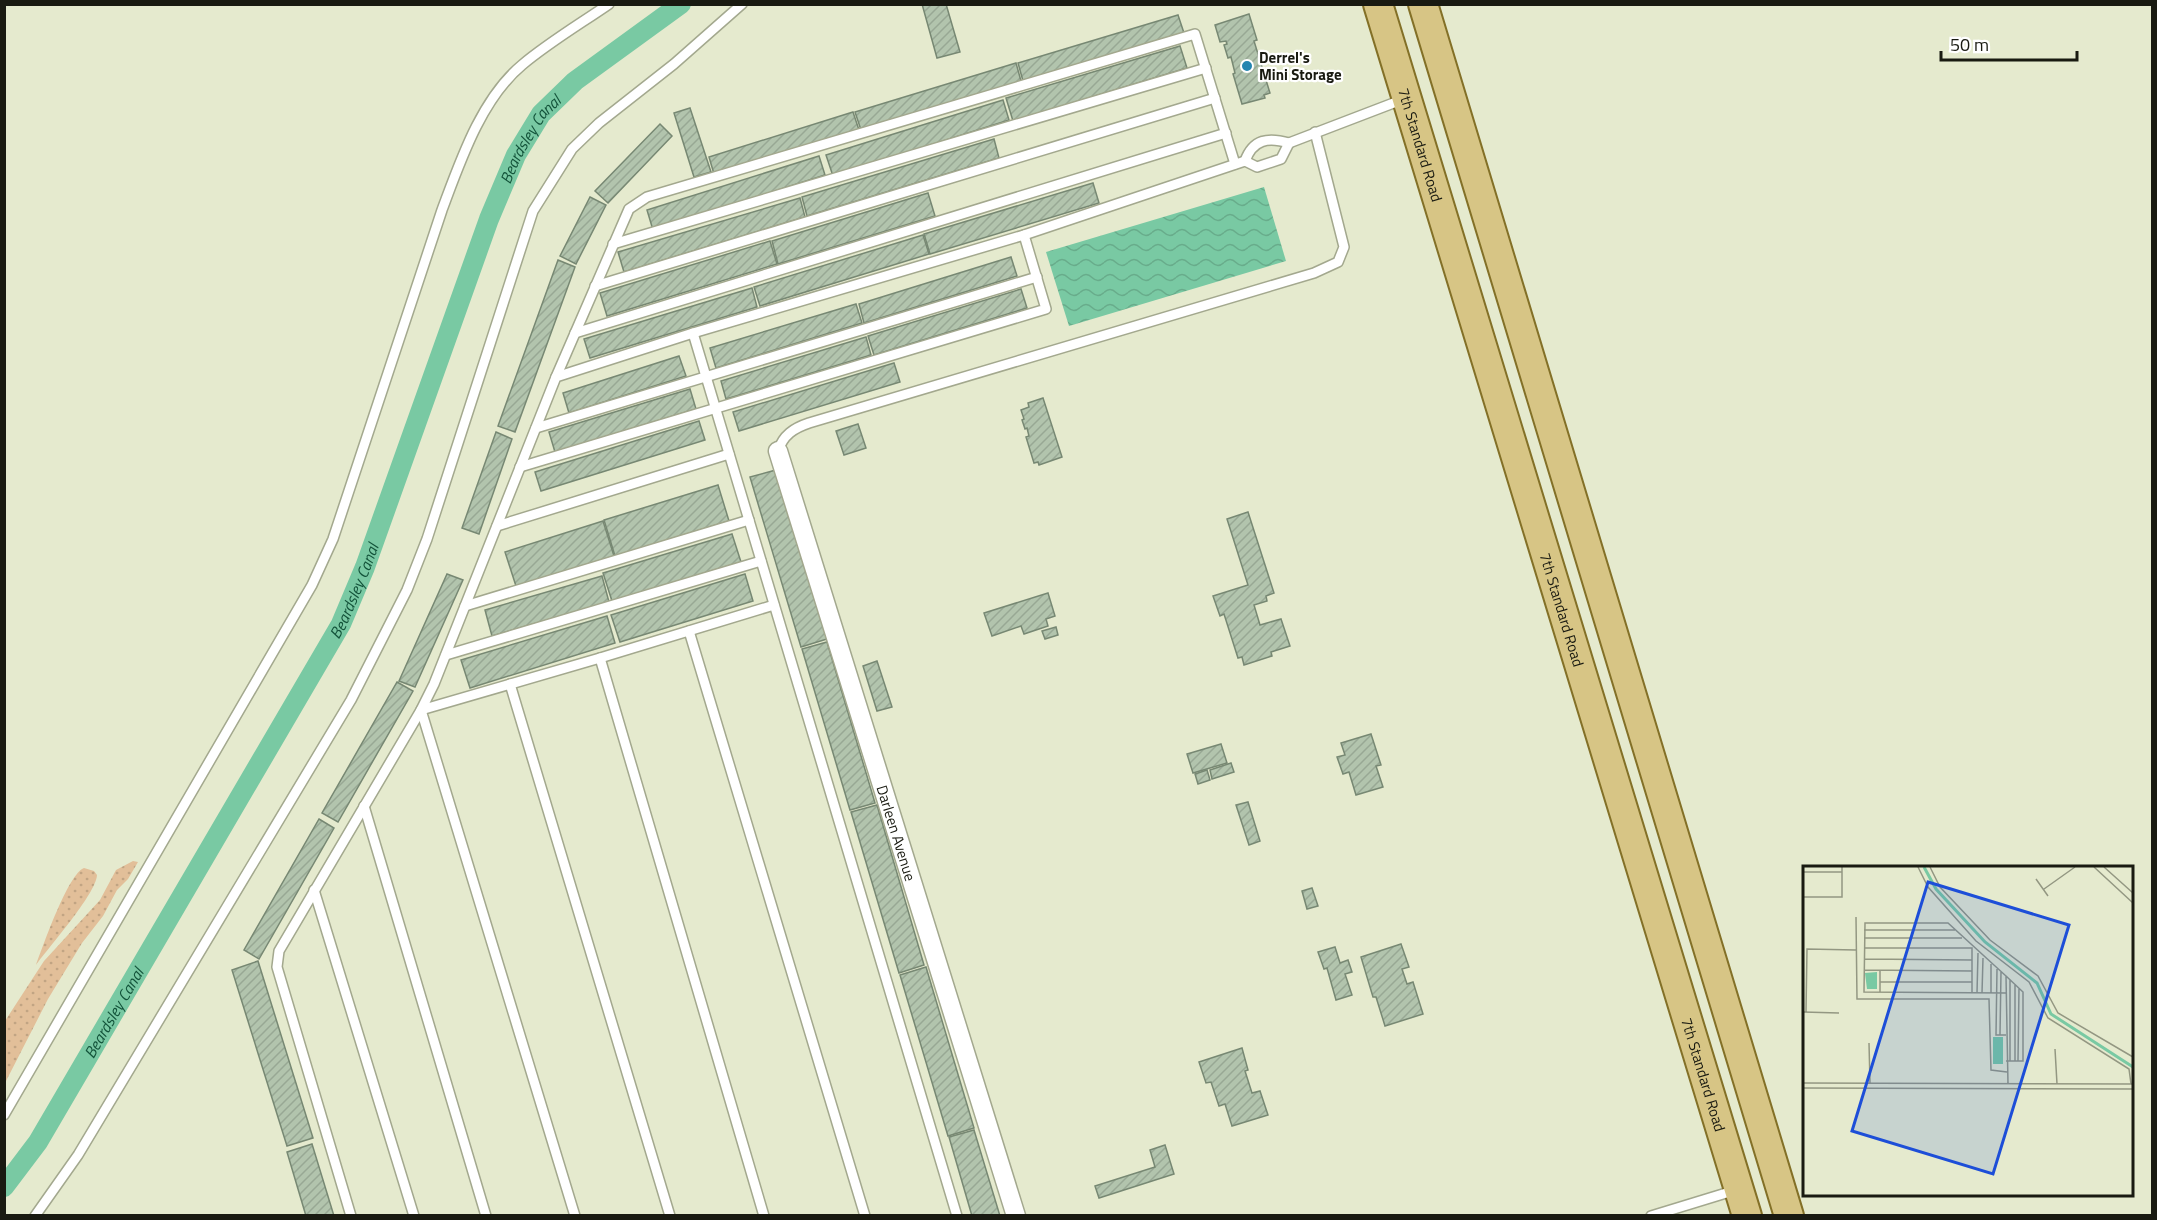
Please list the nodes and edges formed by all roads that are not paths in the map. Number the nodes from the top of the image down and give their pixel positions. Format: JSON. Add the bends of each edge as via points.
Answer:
{"nodes":[{"id":1,"x":609,"y":4,"type":"edge"},
{"id":2,"x":742,"y":4,"type":"edge"},
{"id":3,"x":1378,"y":4,"type":"edge"},
{"id":4,"x":1423,"y":4,"type":"edge"},
{"id":5,"x":1206,"y":68,"type":"junction"},
{"id":6,"x":1215,"y":98,"type":"junction"},
{"id":7,"x":1406,"y":98,"type":"junction"},
{"id":8,"x":1315,"y":132,"type":"junction"},
{"id":9,"x":1226,"y":133,"type":"junction"},
{"id":10,"x":1289,"y":143,"type":"junction"},
{"id":11,"x":1245,"y":161,"type":"junction"},
{"id":12,"x":1235,"y":164,"type":"junction"},
{"id":13,"x":1024,"y":235,"type":"junction"},
{"id":14,"x":613,"y":244,"type":"junction"},
{"id":15,"x":1037,"y":277,"type":"junction"},
{"id":16,"x":595,"y":286,"type":"junction"},
{"id":17,"x":575,"y":333,"type":"junction"},
{"id":18,"x":693,"y":333,"type":"junction"},
{"id":19,"x":706,"y":376,"type":"junction"},
{"id":20,"x":556,"y":377,"type":"junction"},
{"id":21,"x":715,"y":409,"type":"junction"},
{"id":22,"x":536,"y":428,"type":"junction"},
{"id":23,"x":778,"y":450,"type":"joint"},
{"id":24,"x":729,"y":454,"type":"junction"},
{"id":25,"x":520,"y":466,"type":"junction"},
{"id":26,"x":748,"y":520,"type":"junction"},
{"id":27,"x":497,"y":526,"type":"junction"},
{"id":28,"x":761,"y":561,"type":"junction"},
{"id":29,"x":774,"y":605,"type":"junction"},
{"id":30,"x":465,"y":606,"type":"junction"},
{"id":31,"x":689,"y":631,"type":"junction"},
{"id":32,"x":446,"y":655,"type":"junction"},
{"id":33,"x":600,"y":658,"type":"junction"},
{"id":34,"x":510,"y":684,"type":"junction"},
{"id":35,"x":422,"y":710,"type":"junction"},
{"id":36,"x":364,"y":806,"type":"junction"},
{"id":37,"x":314,"y":890,"type":"junction"},
{"id":38,"x":4,"y":1115,"type":"edge"},
{"id":39,"x":1743,"y":1202,"type":"edge"},
{"id":40,"x":35,"y":1215,"type":"edge"},
{"id":41,"x":351,"y":1215,"type":"edge"},
{"id":42,"x":414,"y":1215,"type":"edge"},
{"id":43,"x":486,"y":1215,"type":"edge"},
{"id":44,"x":574,"y":1215,"type":"edge"},
{"id":45,"x":670,"y":1215,"type":"edge"},
{"id":46,"x":764,"y":1215,"type":"edge"},
{"id":47,"x":865,"y":1215,"type":"edge"},
{"id":48,"x":957,"y":1215,"type":"edge"},
{"id":49,"x":1016,"y":1215,"type":"edge"},
{"id":50,"x":1651,"y":1215,"type":"edge"},
{"id":51,"x":1789,"y":1215,"type":"edge"}],
"edges":[{"from":1,"to":38,"type":"lane","via":[[520,66],[482,116],[442,210],[333,539],[312,585]]},
{"from":2,"to":40,"type":"lane","via":[[572,148],[532,211],[427,540],[407,590],[351,700],[78,1155]]},
{"from":3,"to":7,"type":"main road","name":"7th Standard Road"},
{"from":4,"to":51,"type":"main road"},
{"from":5,"to":6,"type":"lane"},
{"from":5,"to":14,"type":"lane"},
{"from":5,"to":14,"type":"lane","via":[[1195,34],[647,197],[629,209]]},
{"from":6,"to":9,"type":"lane"},
{"from":6,"to":16,"type":"lane"},
{"from":7,"to":8,"type":"lane"},
{"from":7,"to":39,"type":"main road","name":"7th Standard Road"},
{"from":8,"to":10,"type":"lane"},
{"from":8,"to":23,"type":"lane","via":[[1344,247],[1338,262],[1314,273],[809,423],[795,428]]},
{"from":9,"to":12,"type":"lane"},
{"from":9,"to":17,"type":"lane"},
{"from":10,"to":11,"type":"lane","via":[[1274,139],[1258,143],[1249,149]]},
{"from":10,"to":11,"type":"lane","via":[[1281,159],[1257,166]]},
{"from":11,"to":12,"type":"lane"},
{"from":12,"to":13,"type":"lane"},
{"from":13,"to":15,"type":"lane"},
{"from":13,"to":18,"type":"lane"},
{"from":14,"to":16,"type":"lane"},
{"from":15,"to":19,"type":"lane"},
{"from":15,"to":21,"type":"lane","via":[[1046,309]]},
{"from":16,"to":17,"type":"lane"},
{"from":17,"to":20,"type":"lane"},
{"from":18,"to":19,"type":"lane"},
{"from":18,"to":20,"type":"lane"},
{"from":19,"to":21,"type":"lane"},
{"from":19,"to":22,"type":"lane"},
{"from":20,"to":22,"type":"lane"},
{"from":21,"to":24,"type":"lane"},
{"from":21,"to":25,"type":"lane"},
{"from":22,"to":25,"type":"lane"},
{"from":23,"to":49,"type":"street","name":"Darleen Avenue"},
{"from":24,"to":26,"type":"lane"},
{"from":24,"to":27,"type":"lane"},
{"from":25,"to":27,"type":"lane"},
{"from":26,"to":28,"type":"lane"},
{"from":26,"to":30,"type":"lane"},
{"from":27,"to":30,"type":"lane"},
{"from":28,"to":29,"type":"lane"},
{"from":28,"to":32,"type":"lane"},
{"from":29,"to":31,"type":"lane"},
{"from":29,"to":48,"type":"lane"},
{"from":30,"to":32,"type":"lane"},
{"from":31,"to":33,"type":"lane"},
{"from":31,"to":47,"type":"lane"},
{"from":32,"to":35,"type":"lane"},
{"from":33,"to":34,"type":"lane"},
{"from":33,"to":46,"type":"lane"},
{"from":34,"to":35,"type":"lane"},
{"from":34,"to":45,"type":"lane"},
{"from":35,"to":36,"type":"lane"},
{"from":35,"to":44,"type":"lane"},
{"from":36,"to":37,"type":"lane"},
{"from":36,"to":43,"type":"lane"},
{"from":37,"to":41,"type":"lane","via":[[279,951],[277,967]]},
{"from":37,"to":42,"type":"lane"},
{"from":39,"to":50,"type":"lane"}]}
